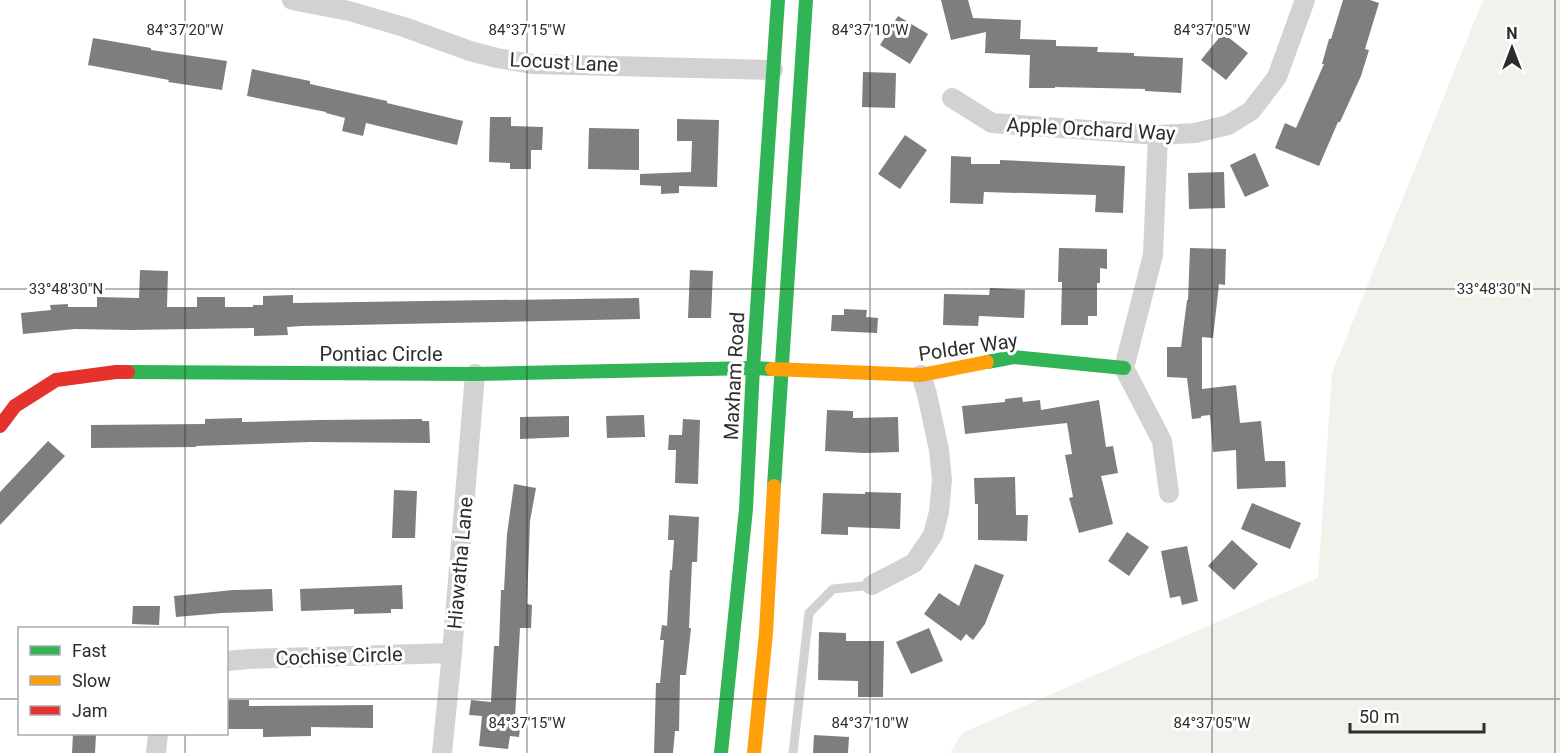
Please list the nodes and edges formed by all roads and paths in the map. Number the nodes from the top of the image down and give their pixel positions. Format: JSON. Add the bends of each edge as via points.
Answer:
{"nodes":[{"id":1,"x":292,"y":0,"type":"edge"},
{"id":2,"x":778,"y":0,"type":"edge"},
{"id":3,"x":806,"y":0,"type":"edge"},
{"id":4,"x":1305,"y":0,"type":"edge"},
{"id":5,"x":773,"y":70,"type":"junction"},
{"id":6,"x":952,"y":98,"type":"dead end"},
{"id":7,"x":1158,"y":135,"type":"junction"},
{"id":8,"x":753,"y":368,"type":"junction"},
{"id":9,"x":1124,"y":368,"type":"junction"},
{"id":10,"x":781,"y":369,"type":"junction"},
{"id":11,"x":475,"y":374,"type":"junction"},
{"id":12,"x":921,"y":375,"type":"junction"},
{"id":13,"x":0,"y":426,"type":"edge"},
{"id":14,"x":1169,"y":493,"type":"dead end"},
{"id":15,"x":872,"y":585,"type":"joint"},
{"id":16,"x":453,"y":652,"type":"junction"},
{"id":17,"x":228,"y":661,"type":"edge"},
{"id":18,"x":158,"y":735,"type":"edge"},
{"id":19,"x":156,"y":753,"type":"edge"},
{"id":20,"x":442,"y":753,"type":"edge"},
{"id":21,"x":721,"y":753,"type":"edge"},
{"id":22,"x":754,"y":753,"type":"edge"},
{"id":23,"x":794,"y":753,"type":"edge"}],
"edges":[{"from":1,"to":5,"type":"street","name":"Locust Lane","via":[[349,11],[470,51],[532,64]]},
{"from":2,"to":5,"type":"main road","name":"Maxham Road"},
{"from":3,"to":10,"type":"main road"},
{"from":4,"to":7,"type":"street","name":"Apple Orchard Way","via":[[1277,77],[1251,111],[1217,128]]},
{"from":5,"to":8,"type":"main road","name":"Maxham Road"},
{"from":6,"to":7,"type":"street","name":"Apple Orchard Way","via":[[992,123]]},
{"from":7,"to":9,"type":"street","via":[[1153,255]]},
{"from":8,"to":10,"type":"main road","name":"Pontiac Circle"},
{"from":8,"to":11,"type":"main road","name":"Pontiac Circle"},
{"from":8,"to":21,"type":"main road","name":"Maxham Road","via":[[746,509]]},
{"from":9,"to":12,"type":"main road","name":"Polder Way","via":[[1014,357]]},
{"from":9,"to":14,"type":"street","via":[[1162,441]]},
{"from":10,"to":12,"type":"main road","name":"Polder Way"},
{"from":10,"to":22,"type":"main road","via":[[766,633]]},
{"from":11,"to":13,"type":"main road","name":"Pontiac Circle","via":[[116,372],[56,380],[15,405]]},
{"from":11,"to":16,"type":"street","name":"Hiawatha Lane"},
{"from":12,"to":15,"type":"street","via":[[939,450],[939,512],[933,535],[914,563]]},
{"from":15,"to":23,"type":"lane","via":[[833,589],[809,613]]},
{"from":16,"to":17,"type":"street","name":"Cochise Circle"},
{"from":16,"to":20,"type":"street","name":"Hiawatha Lane"},
{"from":18,"to":19,"type":"street"}]}
